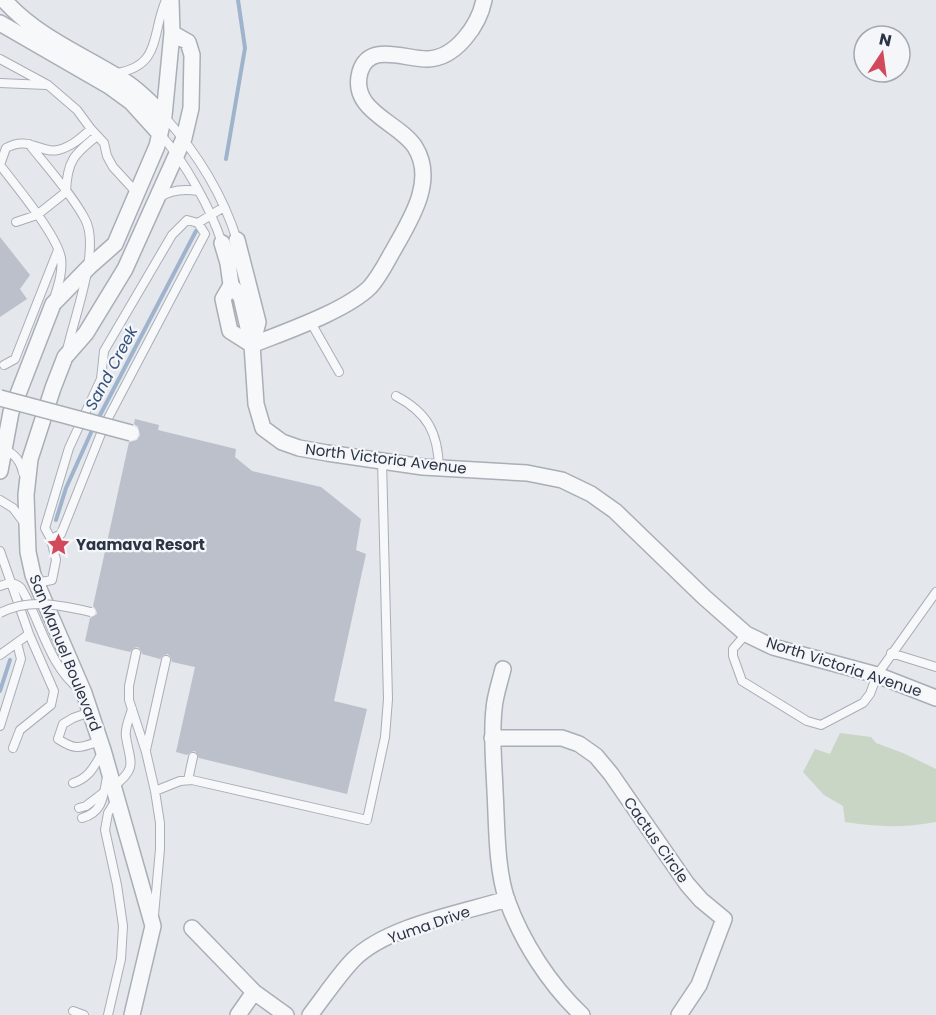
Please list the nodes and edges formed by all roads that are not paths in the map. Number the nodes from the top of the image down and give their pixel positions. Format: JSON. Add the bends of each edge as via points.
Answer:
{"nodes":[{"id":1,"x":4,"y":0,"type":"edge"},
{"id":2,"x":166,"y":0,"type":"edge"},
{"id":3,"x":171,"y":0,"type":"edge"},
{"id":4,"x":484,"y":0,"type":"edge"},
{"id":5,"x":0,"y":6,"type":"edge"},
{"id":6,"x":18,"y":16,"type":"junction"},
{"id":7,"x":160,"y":19,"type":"junction"},
{"id":8,"x":0,"y":23,"type":"edge"},
{"id":9,"x":172,"y":33,"type":"junction"},
{"id":10,"x":0,"y":59,"type":"edge"},
{"id":11,"x":105,"y":70,"type":"junction"},
{"id":12,"x":0,"y":83,"type":"edge"},
{"id":13,"x":48,"y":85,"type":"junction"},
{"id":14,"x":164,"y":116,"type":"junction"},
{"id":15,"x":91,"y":129,"type":"junction"},
{"id":16,"x":160,"y":134,"type":"junction"},
{"id":17,"x":98,"y":136,"type":"junction"},
{"id":18,"x":184,"y":138,"type":"junction"},
{"id":19,"x":28,"y":143,"type":"junction"},
{"id":20,"x":3,"y":151,"type":"edge"},
{"id":21,"x":176,"y":152,"type":"junction"},
{"id":22,"x":198,"y":191,"type":"junction"},
{"id":23,"x":66,"y":192,"type":"junction"},
{"id":24,"x":136,"y":192,"type":"junction"},
{"id":25,"x":155,"y":200,"type":"junction"},
{"id":26,"x":224,"y":207,"type":"junction"},
{"id":27,"x":37,"y":215,"type":"junction"},
{"id":28,"x":211,"y":215,"type":"junction"},
{"id":29,"x":16,"y":222,"type":"dead end"},
{"id":30,"x":198,"y":223,"type":"junction"},
{"id":31,"x":237,"y":240,"type":"joint"},
{"id":32,"x":222,"y":243,"type":"joint"},
{"id":33,"x":59,"y":249,"type":"junction"},
{"id":34,"x":89,"y":267,"type":"junction"},
{"id":35,"x":53,"y":304,"type":"junction"},
{"id":36,"x":310,"y":321,"type":"junction"},
{"id":37,"x":252,"y":345,"type":"junction"},
{"id":38,"x":65,"y":357,"type":"junction"},
{"id":39,"x":4,"y":366,"type":"dead end"},
{"id":40,"x":339,"y":372,"type":"dead end"},
{"id":41,"x":396,"y":396,"type":"dead end"},
{"id":42,"x":0,"y":398,"type":"edge"},
{"id":43,"x":5,"y":417,"type":"edge"},
{"id":44,"x":82,"y":420,"type":"junction"},
{"id":45,"x":104,"y":426,"type":"junction"},
{"id":46,"x":131,"y":433,"type":"dead end"},
{"id":47,"x":1,"y":450,"type":"edge"},
{"id":48,"x":382,"y":461,"type":"junction"},
{"id":49,"x":439,"y":468,"type":"junction"},
{"id":50,"x":0,"y":471,"type":"edge"},
{"id":51,"x":26,"y":495,"type":"junction"},
{"id":52,"x":0,"y":500,"type":"edge"},
{"id":53,"x":26,"y":525,"type":"junction"},
{"id":54,"x":51,"y":539,"type":"junction"},
{"id":55,"x":0,"y":550,"type":"edge"},
{"id":56,"x":11,"y":582,"type":"junction"},
{"id":57,"x":36,"y":583,"type":"junction"},
{"id":58,"x":0,"y":586,"type":"edge"},
{"id":59,"x":936,"y":592,"type":"edge"},
{"id":60,"x":91,"y":612,"type":"dead end"},
{"id":61,"x":0,"y":613,"type":"edge"},
{"id":62,"x":29,"y":634,"type":"junction"},
{"id":63,"x":746,"y":634,"type":"junction"},
{"id":64,"x":16,"y":644,"type":"junction"},
{"id":65,"x":136,"y":653,"type":"dead end"},
{"id":66,"x":891,"y":653,"type":"junction"},
{"id":67,"x":0,"y":655,"type":"edge"},
{"id":68,"x":166,"y":660,"type":"dead end"},
{"id":69,"x":936,"y":667,"type":"edge"},
{"id":70,"x":503,"y":669,"type":"dead end"},
{"id":71,"x":877,"y":675,"type":"junction"},
{"id":72,"x":84,"y":693,"type":"junction"},
{"id":73,"x":936,"y":698,"type":"edge"},
{"id":74,"x":132,"y":709,"type":"junction"},
{"id":75,"x":90,"y":712,"type":"junction"},
{"id":76,"x":0,"y":726,"type":"edge"},
{"id":77,"x":492,"y":738,"type":"junction"},
{"id":78,"x":102,"y":746,"type":"junction"},
{"id":79,"x":13,"y":748,"type":"dead end"},
{"id":80,"x":146,"y":752,"type":"junction"},
{"id":81,"x":193,"y":757,"type":"dead end"},
{"id":82,"x":188,"y":780,"type":"junction"},
{"id":83,"x":73,"y":783,"type":"dead end"},
{"id":84,"x":155,"y":791,"type":"junction"},
{"id":85,"x":111,"y":793,"type":"junction"},
{"id":86,"x":80,"y":808,"type":"dead end"},
{"id":87,"x":82,"y":818,"type":"dead end"},
{"id":88,"x":507,"y":899,"type":"junction"},
{"id":89,"x":153,"y":926,"type":"junction"},
{"id":90,"x":192,"y":928,"type":"dead end"},
{"id":91,"x":254,"y":992,"type":"junction"},
{"id":92,"x":73,"y":1011,"type":"dead end"},
{"id":93,"x":84,"y":1015,"type":"edge"},
{"id":94,"x":108,"y":1015,"type":"edge"},
{"id":95,"x":132,"y":1015,"type":"edge"},
{"id":96,"x":237,"y":1015,"type":"edge"},
{"id":97,"x":286,"y":1015,"type":"edge"},
{"id":98,"x":310,"y":1015,"type":"edge"},
{"id":99,"x":582,"y":1015,"type":"edge"},
{"id":100,"x":679,"y":1015,"type":"edge"}],
"edges":[{"from":1,"to":6,"type":"street"},
{"from":2,"to":7,"type":"lane"},
{"from":3,"to":9,"type":"street"},
{"from":4,"to":36,"type":"street","via":[[481,14],[464,39],[442,56],[431,59],[380,54],[364,63],[359,90],[364,101],[416,149],[422,161],[421,192],[408,224],[370,287]]},
{"from":5,"to":6,"type":"street"},
{"from":6,"to":11,"type":"street"},
{"from":7,"to":9,"type":"lane"},
{"from":7,"to":11,"type":"lane","via":[[150,54],[141,64],[113,74]]},
{"from":8,"to":16,"type":"street","via":[[109,86],[131,102]]},
{"from":9,"to":14,"type":"street"},
{"from":9,"to":18,"type":"street","name":"San Manuel Boulevard","via":[[188,42],[192,55],[191,108]]},
{"from":10,"to":13,"type":"lane"},
{"from":11,"to":14,"type":"street","via":[[127,82]]},
{"from":12,"to":13,"type":"lane"},
{"from":13,"to":15,"type":"lane","via":[[77,110]]},
{"from":14,"to":16,"type":"street"},
{"from":14,"to":18,"type":"lane"},
{"from":15,"to":17,"type":"lane"},
{"from":15,"to":19,"type":"lane","via":[[71,145],[55,151]]},
{"from":16,"to":21,"type":"lane"},
{"from":16,"to":24,"type":"street"},
{"from":17,"to":23,"type":"lane","via":[[71,160]]},
{"from":17,"to":24,"type":"lane","via":[[105,143],[113,167]]},
{"from":18,"to":21,"type":"street","name":"San Manuel Boulevard"},
{"from":18,"to":26,"type":"lane","via":[[202,162]]},
{"from":19,"to":20,"type":"lane","via":[[14,144]]},
{"from":19,"to":23,"type":"lane"},
{"from":20,"to":27,"type":"lane","via":[[0,165]]},
{"from":21,"to":22,"type":"lane"},
{"from":21,"to":25,"type":"street","name":"San Manuel Boulevard"},
{"from":22,"to":25,"type":"lane","via":[[178,190]]},
{"from":22,"to":28,"type":"lane"},
{"from":23,"to":27,"type":"lane"},
{"from":23,"to":34,"type":"lane","via":[[86,220]]},
{"from":24,"to":34,"type":"street","via":[[115,244]]},
{"from":25,"to":38,"type":"street","name":"San Manuel Boulevard","via":[[125,268],[86,333]]},
{"from":26,"to":28,"type":"lane"},
{"from":26,"to":31,"type":"lane"},
{"from":27,"to":29,"type":"lane"},
{"from":27,"to":33,"type":"lane"},
{"from":28,"to":30,"type":"lane"},
{"from":28,"to":32,"type":"lane"},
{"from":30,"to":44,"type":"lane","via":[[187,220],[172,235],[104,351],[101,379]]},
{"from":30,"to":45,"type":"lane","via":[[205,234]]},
{"from":31,"to":37,"type":"street","via":[[258,322]]},
{"from":32,"to":37,"type":"street","via":[[231,285],[223,299],[230,331]]},
{"from":33,"to":35,"type":"lane","via":[[61,274]]},
{"from":33,"to":39,"type":"lane","via":[[15,359]]},
{"from":34,"to":35,"type":"street"},
{"from":34,"to":38,"type":"lane"},
{"from":35,"to":43,"type":"street"},
{"from":36,"to":37,"type":"street"},
{"from":36,"to":40,"type":"lane"},
{"from":37,"to":48,"type":"street","name":"North Victoria Avenue","via":[[256,404],[263,428],[282,442],[299,448]]},
{"from":38,"to":51,"type":"street","name":"San Manuel Boulevard","via":[[30,459]]},
{"from":41,"to":49,"type":"lane","via":[[412,405],[434,433]]},
{"from":42,"to":44,"type":"street","bridge":true},
{"from":43,"to":47,"type":"street"},
{"from":44,"to":45,"type":"street","bridge":true},
{"from":44,"to":54,"type":"lane","via":[[69,448],[45,528]]},
{"from":45,"to":46,"type":"street","bridge":true},
{"from":45,"to":54,"type":"lane","via":[[61,534]]},
{"from":47,"to":50,"type":"street"},
{"from":47,"to":51,"type":"lane","via":[[12,452],[22,464]]},
{"from":48,"to":49,"type":"street","name":"North Victoria Avenue"},
{"from":48,"to":82,"type":"lane","via":[[388,699],[385,737],[367,820]]},
{"from":49,"to":63,"type":"street","name":"North Victoria Avenue","via":[[527,473],[562,480],[591,494],[615,511]]},
{"from":51,"to":53,"type":"street","name":"San Manuel Boulevard"},
{"from":52,"to":53,"type":"lane"},
{"from":53,"to":57,"type":"street","name":"San Manuel Boulevard"},
{"from":54,"to":57,"type":"lane","via":[[56,560],[52,580]]},
{"from":55,"to":56,"type":"lane"},
{"from":56,"to":58,"type":"lane"},
{"from":56,"to":62,"type":"lane"},
{"from":56,"to":72,"type":"lane","via":[[25,595],[69,681]]},
{"from":57,"to":72,"type":"street","name":"San Manuel Boulevard"},
{"from":59,"to":66,"type":"lane"},
{"from":60,"to":61,"type":"lane","bridge":true,"via":[[32,603]]},
{"from":62,"to":64,"type":"lane"},
{"from":62,"to":79,"type":"lane","via":[[54,698],[51,705],[20,730]]},
{"from":63,"to":71,"type":"street","name":"North Victoria Avenue","via":[[773,647]]},
{"from":63,"to":71,"type":"lane","via":[[733,649],[742,681],[821,726],[863,703]]},
{"from":64,"to":67,"type":"lane"},
{"from":64,"to":76,"type":"lane","via":[[21,659]]},
{"from":65,"to":74,"type":"lane","via":[[129,686]]},
{"from":66,"to":69,"type":"lane"},
{"from":66,"to":71,"type":"lane"},
{"from":68,"to":80,"type":"lane"},
{"from":70,"to":77,"type":"street"},
{"from":71,"to":73,"type":"street","name":"North Victoria Avenue"},
{"from":72,"to":75,"type":"street","name":"San Manuel Boulevard"},
{"from":74,"to":80,"type":"lane"},
{"from":74,"to":85,"type":"lane","via":[[125,734],[130,771]]},
{"from":75,"to":78,"type":"street","name":"San Manuel Boulevard"},
{"from":75,"to":78,"type":"lane","via":[[63,724],[58,739],[71,748]]},
{"from":77,"to":88,"type":"street","via":[[496,844]]},
{"from":77,"to":100,"type":"street","name":"Cactus Circle","via":[[562,738],[596,756],[687,884],[724,919],[699,985]]},
{"from":78,"to":83,"type":"lane","via":[[92,771]]},
{"from":78,"to":85,"type":"street","name":"San Manuel Boulevard"},
{"from":80,"to":84,"type":"lane"},
{"from":81,"to":82,"type":"lane"},
{"from":82,"to":84,"type":"lane"},
{"from":84,"to":89,"type":"lane","via":[[160,849]]},
{"from":85,"to":86,"type":"lane"},
{"from":85,"to":87,"type":"lane","via":[[90,816]]},
{"from":85,"to":89,"type":"street","name":"San Manuel Boulevard"},
{"from":85,"to":94,"type":"lane","via":[[105,830],[123,926],[121,959]]},
{"from":88,"to":98,"type":"street","name":"Yuma Drive","via":[[430,921],[372,946],[353,960]]},
{"from":88,"to":99,"type":"street","via":[[540,963],[564,999]]},
{"from":89,"to":95,"type":"street","name":"San Manuel Boulevard"},
{"from":90,"to":91,"type":"street"},
{"from":91,"to":96,"type":"street"},
{"from":91,"to":97,"type":"street"},
{"from":92,"to":93,"type":"lane"}]}
